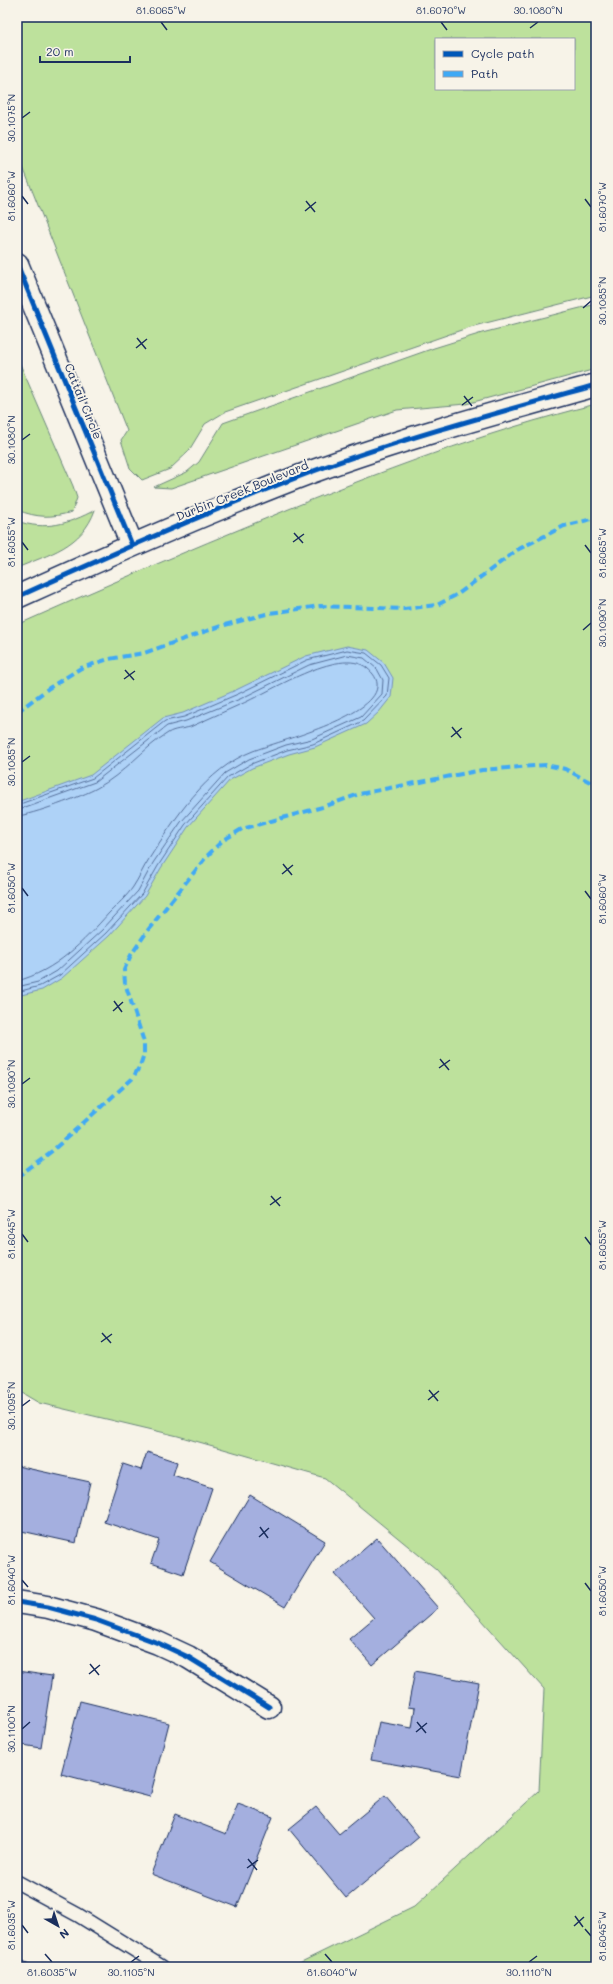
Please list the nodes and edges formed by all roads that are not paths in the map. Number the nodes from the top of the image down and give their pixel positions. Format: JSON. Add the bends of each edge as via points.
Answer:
{"nodes":[{"id":1,"x":17,"y":264,"type":"edge"},
{"id":2,"x":596,"y":385,"type":"edge"},
{"id":3,"x":132,"y":545,"type":"junction"},
{"id":4,"x":17,"y":597,"type":"edge"},
{"id":5,"x":17,"y":1602,"type":"edge"},
{"id":6,"x":269,"y":1707,"type":"dead end"},
{"id":7,"x":17,"y":1882,"type":"edge"},
{"id":8,"x":162,"y":1967,"type":"edge"}],
"edges":[{"from":1,"to":3,"type":"street","name":"Cattail Circle"},
{"from":2,"to":3,"type":"street","name":"Durbin Creek Boulevard","via":[[422,435],[333,465]]},
{"from":3,"to":4,"type":"street","name":"Durbin Creek Boulevard"},
{"from":5,"to":6,"type":"street","via":[[48,1607],[96,1620],[158,1643],[188,1657]]},
{"from":7,"to":8,"type":"lane","via":[[78,1915]]}]}
